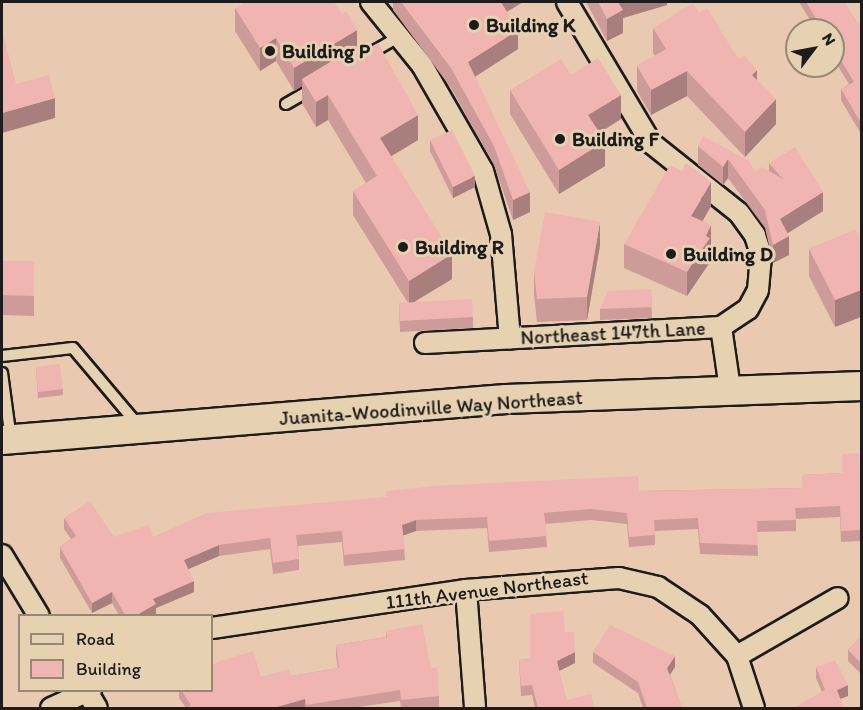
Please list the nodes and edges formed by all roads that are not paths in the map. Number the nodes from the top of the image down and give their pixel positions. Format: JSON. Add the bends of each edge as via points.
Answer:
{"nodes":[{"id":1,"x":371,"y":2,"type":"edge"},
{"id":2,"x":567,"y":2,"type":"edge"},
{"id":3,"x":400,"y":36,"type":"junction"},
{"id":4,"x":362,"y":59,"type":"edge"},
{"id":5,"x":324,"y":82,"type":"edge"},
{"id":6,"x":286,"y":104,"type":"dead end"},
{"id":7,"x":721,"y":327,"type":"junction"},
{"id":8,"x":510,"y":339,"type":"junction"},
{"id":9,"x":425,"y":343,"type":"dead end"},
{"id":10,"x":2,"y":356,"type":"edge"},
{"id":11,"x":2,"y":373,"type":"edge"},
{"id":12,"x":861,"y":386,"type":"edge"},
{"id":13,"x":730,"y":389,"type":"junction"},
{"id":14,"x":144,"y":432,"type":"junction"},
{"id":15,"x":6,"y":440,"type":"edge"},
{"id":16,"x":2,"y":555,"type":"edge"},
{"id":17,"x":465,"y":590,"type":"junction"},
{"id":18,"x":838,"y":598,"type":"dead end"},
{"id":19,"x":38,"y":614,"type":"edge"},
{"id":20,"x":213,"y":628,"type":"edge"},
{"id":21,"x":736,"y":656,"type":"junction"},
{"id":22,"x":91,"y":695,"type":"edge"},
{"id":23,"x":51,"y":708,"type":"edge"},
{"id":24,"x":475,"y":708,"type":"edge"},
{"id":25,"x":753,"y":708,"type":"edge"}],
"edges":[{"from":1,"to":3,"type":"street","name":"Northeast 147th Lane"},
{"from":2,"to":7,"type":"street","name":"Northeast 147th Lane","via":[[651,143],[739,213],[755,234],[761,271],[748,309]]},
{"from":3,"to":4,"type":"lane"},
{"from":3,"to":8,"type":"street","name":"Northeast 147th Lane","via":[[456,122],[494,201]]},
{"from":5,"to":6,"type":"lane"},
{"from":7,"to":8,"type":"street","name":"Northeast 147th Lane"},
{"from":7,"to":13,"type":"street"},
{"from":8,"to":9,"type":"street","name":"Northeast 147th Lane"},
{"from":10,"to":14,"type":"lane","via":[[73,348]]},
{"from":11,"to":15,"type":"lane"},
{"from":12,"to":13,"type":"main road","name":"Juanita-Woodinville Way Northeast"},
{"from":13,"to":14,"type":"main road","name":"Juanita-Woodinville Way Northeast","via":[[506,399]]},
{"from":14,"to":15,"type":"main road","name":"Juanita-Woodinville Way Northeast"},
{"from":16,"to":19,"type":"street"},
{"from":17,"to":20,"type":"street","name":"111th Avenue Northeast"},
{"from":17,"to":21,"type":"street","name":"111th Avenue Northeast","via":[[586,577],[658,587],[700,615]]},
{"from":17,"to":24,"type":"street"},
{"from":18,"to":21,"type":"street"},
{"from":21,"to":25,"type":"street"},
{"from":22,"to":23,"type":"street"}]}
